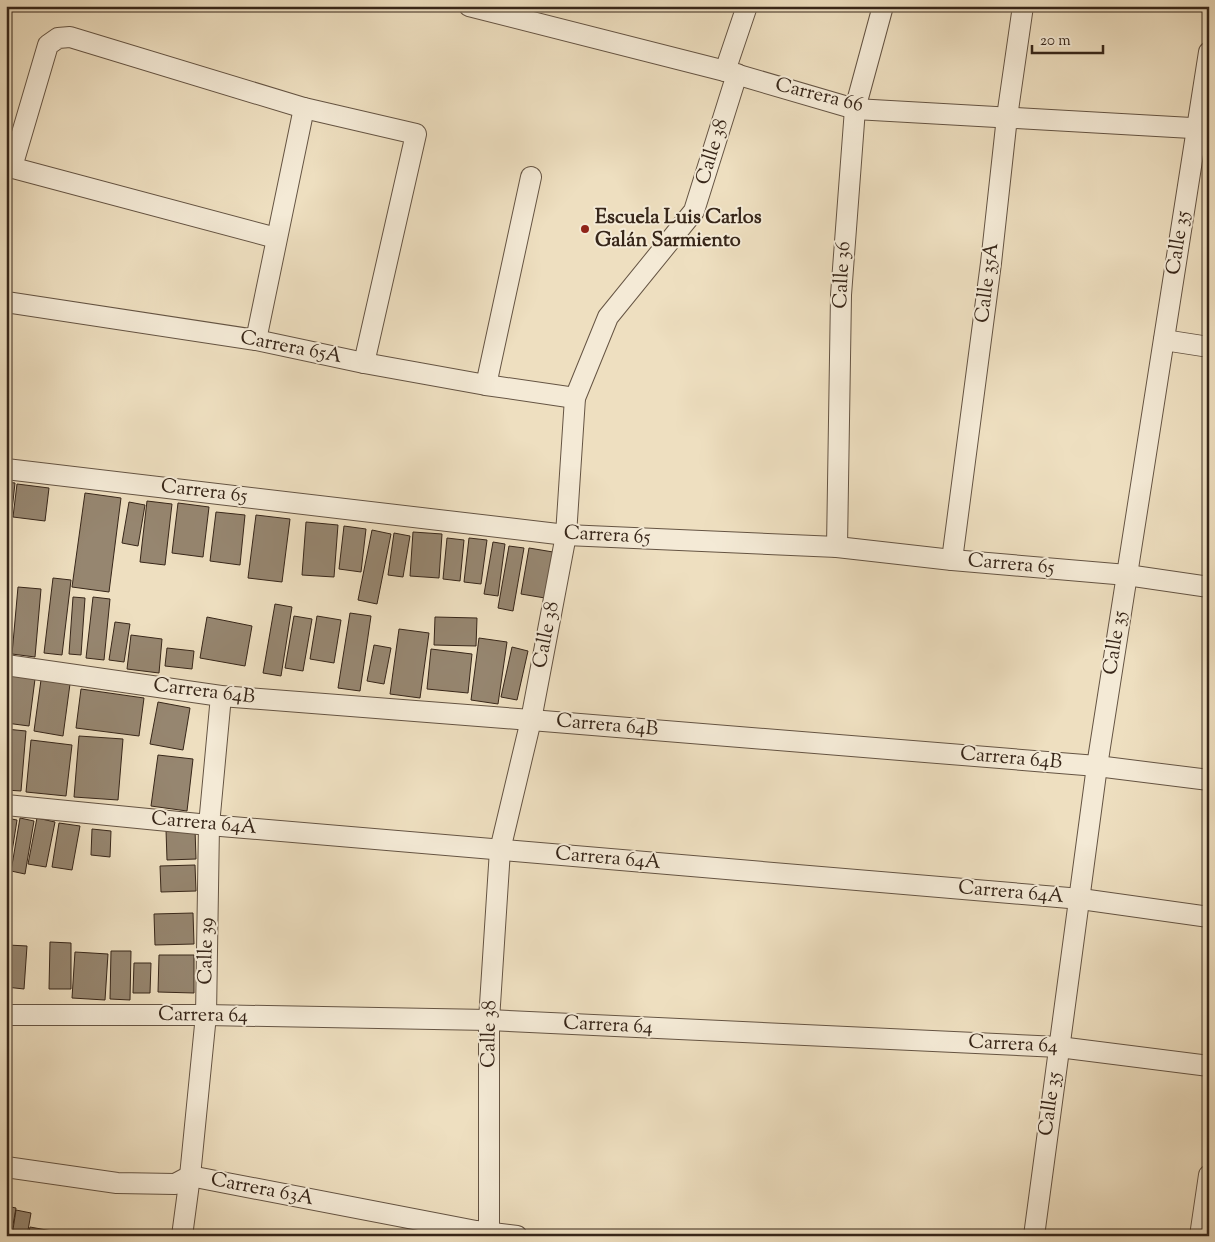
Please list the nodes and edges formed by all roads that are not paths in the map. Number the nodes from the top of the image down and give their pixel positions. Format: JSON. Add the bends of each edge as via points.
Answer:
{"nodes":[{"id":1,"x":469,"y":6,"type":"edge"},
{"id":2,"x":747,"y":6,"type":"edge"},
{"id":3,"x":883,"y":6,"type":"edge"},
{"id":4,"x":1024,"y":6,"type":"edge"},
{"id":5,"x":1209,"y":52,"type":"edge"},
{"id":6,"x":731,"y":72,"type":"junction"},
{"id":7,"x":304,"y":108,"type":"junction"},
{"id":8,"x":855,"y":109,"type":"junction"},
{"id":9,"x":1007,"y":117,"type":"junction"},
{"id":10,"x":1203,"y":128,"type":"edge"},
{"id":11,"x":9,"y":167,"type":"edge"},
{"id":12,"x":531,"y":177,"type":"dead end"},
{"id":13,"x":276,"y":238,"type":"junction"},
{"id":14,"x":6,"y":302,"type":"edge"},
{"id":15,"x":256,"y":340,"type":"junction"},
{"id":16,"x":1164,"y":340,"type":"junction"},
{"id":17,"x":1209,"y":347,"type":"edge"},
{"id":18,"x":364,"y":363,"type":"junction"},
{"id":19,"x":486,"y":385,"type":"junction"},
{"id":20,"x":575,"y":398,"type":"junction"},
{"id":21,"x":6,"y":469,"type":"edge"},
{"id":22,"x":566,"y":534,"type":"junction"},
{"id":23,"x":837,"y":547,"type":"junction"},
{"id":24,"x":952,"y":560,"type":"junction"},
{"id":25,"x":1127,"y":576,"type":"junction"},
{"id":26,"x":1209,"y":587,"type":"edge"},
{"id":27,"x":6,"y":665,"type":"edge"},
{"id":28,"x":222,"y":696,"type":"junction"},
{"id":29,"x":531,"y":720,"type":"junction"},
{"id":30,"x":1097,"y":766,"type":"junction"},
{"id":31,"x":1209,"y":780,"type":"edge"},
{"id":32,"x":6,"y":805,"type":"edge"},
{"id":33,"x":209,"y":825,"type":"junction"},
{"id":34,"x":500,"y":850,"type":"junction"},
{"id":35,"x":1080,"y":899,"type":"junction"},
{"id":36,"x":1209,"y":917,"type":"edge"},
{"id":37,"x":6,"y":1015,"type":"edge"},
{"id":38,"x":206,"y":1016,"type":"junction"},
{"id":39,"x":489,"y":1020,"type":"junction"},
{"id":40,"x":1059,"y":1047,"type":"junction"},
{"id":41,"x":1209,"y":1066,"type":"edge"},
{"id":42,"x":6,"y":1167,"type":"edge"},
{"id":43,"x":1209,"y":1175,"type":"edge"},
{"id":44,"x":190,"y":1176,"type":"junction"},
{"id":45,"x":489,"y":1234,"type":"edge"},
{"id":46,"x":182,"y":1236,"type":"edge"},
{"id":47,"x":517,"y":1236,"type":"edge"},
{"id":48,"x":1034,"y":1236,"type":"edge"},
{"id":49,"x":1200,"y":1236,"type":"edge"}],
"edges":[{"from":1,"to":6,"type":"street","name":"Carrera 66"},
{"from":2,"to":6,"type":"street","name":"Calle 38"},
{"from":3,"to":8,"type":"street","name":"Calle 36"},
{"from":4,"to":9,"type":"street","name":"Calle 35A"},
{"from":5,"to":10,"type":"street","name":"Calle 35"},
{"from":6,"to":8,"type":"street","name":"Carrera 66"},
{"from":6,"to":20,"type":"street","name":"Calle 38","via":[[694,211],[608,317]]},
{"from":7,"to":11,"type":"street","via":[[70,37],[58,38],[48,45]]},
{"from":7,"to":13,"type":"street"},
{"from":7,"to":18,"type":"street","via":[[416,134]]},
{"from":8,"to":9,"type":"street","name":"Carrera 66"},
{"from":8,"to":23,"type":"street","name":"Calle 36","via":[[841,295]]},
{"from":9,"to":10,"type":"street","name":"Carrera 66"},
{"from":9,"to":24,"type":"street","name":"Calle 35A"},
{"from":10,"to":16,"type":"street","name":"Calle 35"},
{"from":11,"to":13,"type":"street"},
{"from":12,"to":19,"type":"street"},
{"from":13,"to":15,"type":"street"},
{"from":14,"to":15,"type":"street","name":"Carrera 65A"},
{"from":15,"to":18,"type":"street","name":"Carrera 65A"},
{"from":16,"to":17,"type":"street"},
{"from":16,"to":25,"type":"street","name":"Calle 35"},
{"from":18,"to":19,"type":"street","name":"Carrera 65A"},
{"from":19,"to":20,"type":"street","name":"Carrera 65A"},
{"from":20,"to":22,"type":"street","name":"Calle 38"},
{"from":21,"to":22,"type":"street","name":"Carrera 65"},
{"from":22,"to":23,"type":"street","name":"Carrera 65"},
{"from":22,"to":29,"type":"street","name":"Calle 38"},
{"from":23,"to":24,"type":"street","name":"Carrera 65"},
{"from":24,"to":25,"type":"street","name":"Carrera 65"},
{"from":25,"to":26,"type":"street","name":"Carrera 65"},
{"from":25,"to":30,"type":"street","name":"Calle 35"},
{"from":27,"to":28,"type":"street","name":"Carrera 64B"},
{"from":28,"to":29,"type":"street","name":"Carrera 64B"},
{"from":28,"to":33,"type":"street","name":"Calle 39"},
{"from":29,"to":30,"type":"street","name":"Carrera 64B"},
{"from":29,"to":34,"type":"street","name":"Calle 38"},
{"from":30,"to":31,"type":"street","name":"Carrera 64B"},
{"from":30,"to":35,"type":"street","name":"Calle 35"},
{"from":32,"to":33,"type":"street","name":"Carrera 64A"},
{"from":33,"to":34,"type":"street","name":"Carrera 64A"},
{"from":33,"to":38,"type":"street","name":"Calle 39"},
{"from":34,"to":35,"type":"street","name":"Carrera 64A"},
{"from":34,"to":39,"type":"street","name":"Calle 38"},
{"from":35,"to":36,"type":"street","name":"Carrera 64A"},
{"from":35,"to":40,"type":"street","name":"Calle 35"},
{"from":37,"to":38,"type":"street","name":"Carrera 64"},
{"from":38,"to":39,"type":"street","name":"Carrera 64"},
{"from":38,"to":44,"type":"street","name":"Calle 39"},
{"from":39,"to":40,"type":"street","name":"Carrera 64"},
{"from":39,"to":45,"type":"street","name":"Calle 38"},
{"from":40,"to":41,"type":"street","name":"Carrera 64"},
{"from":40,"to":48,"type":"street","name":"Calle 35"},
{"from":42,"to":44,"type":"street","name":"Carrera 63A","via":[[117,1183],[175,1184]]},
{"from":43,"to":49,"type":"street"},
{"from":44,"to":45,"type":"street","name":"Carrera 63A"},
{"from":44,"to":46,"type":"street","name":"Calle 39"},
{"from":45,"to":47,"type":"street","name":"Carrera 63A"}]}
